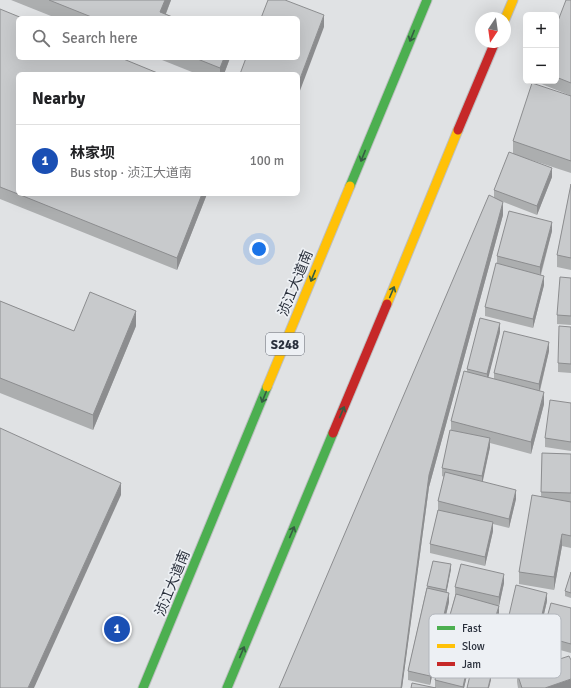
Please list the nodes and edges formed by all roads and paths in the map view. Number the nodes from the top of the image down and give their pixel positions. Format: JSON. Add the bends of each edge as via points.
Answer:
{"nodes":[{"id":1,"x":427,"y":0,"type":"edge"},
{"id":2,"x":513,"y":0,"type":"edge"},
{"id":3,"x":508,"y":12,"type":"edge"},
{"id":4,"x":493,"y":48,"type":"edge"},
{"id":5,"x":143,"y":688,"type":"edge"},
{"id":6,"x":228,"y":688,"type":"edge"}],
"edges":[{"from":1,"to":5,"type":"main road","name":"浈江大道南","number":"S248","one_way":true},
{"from":2,"to":3,"type":"main road"},
{"from":6,"to":4,"type":"main road","one_way":true}]}
